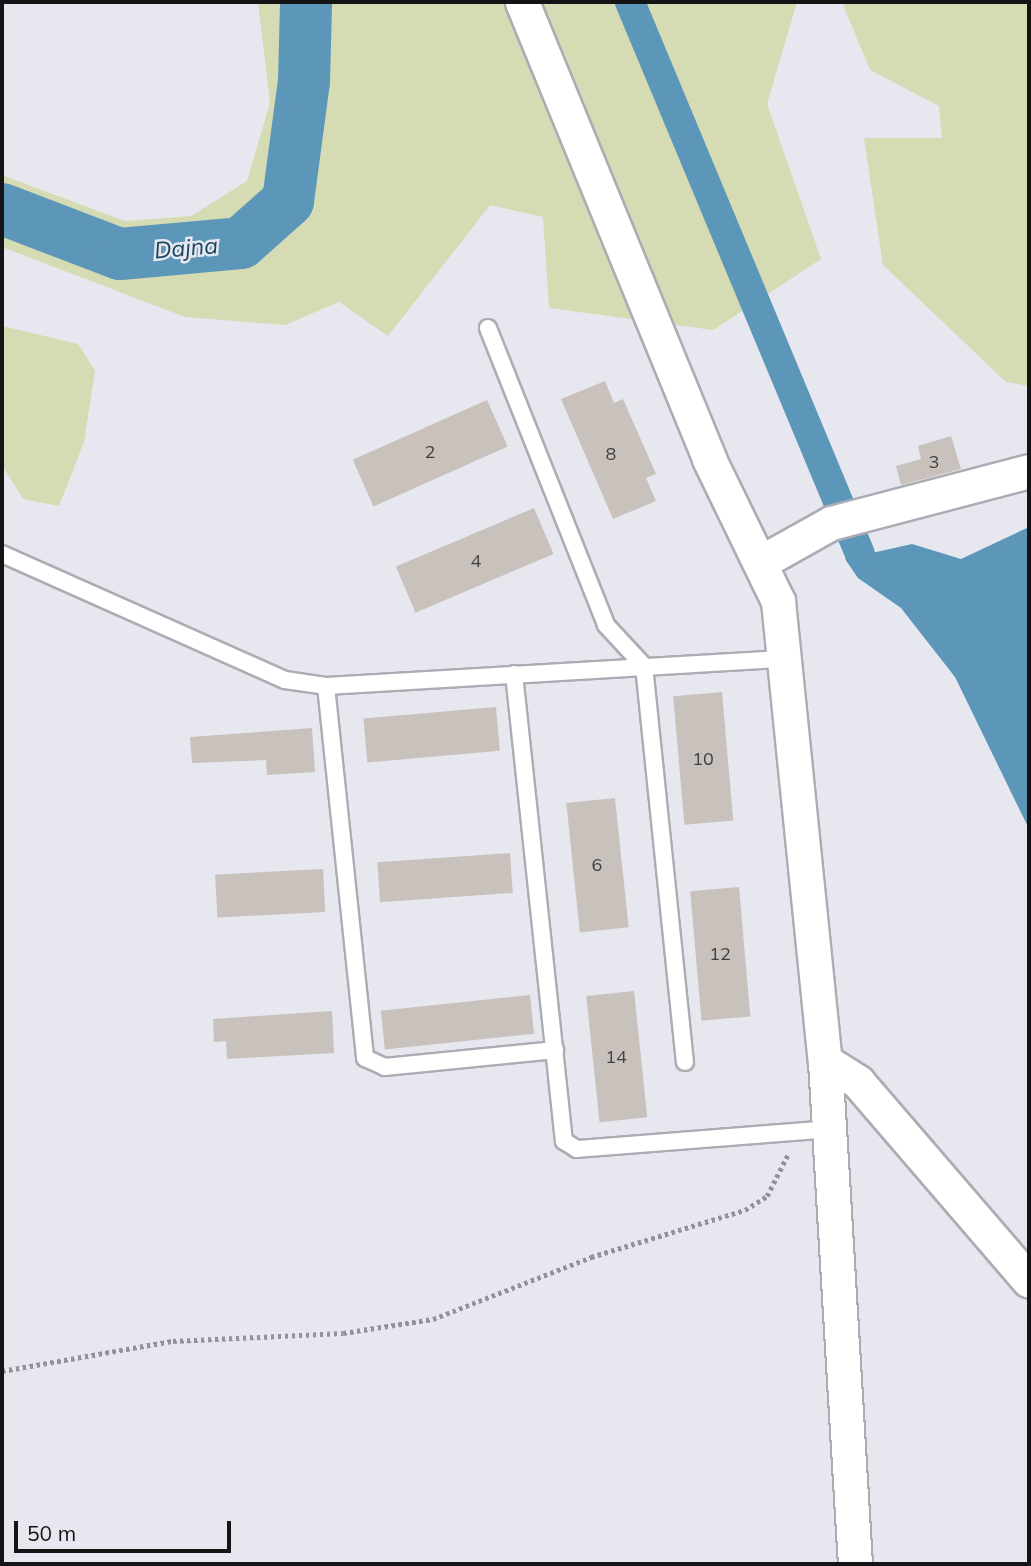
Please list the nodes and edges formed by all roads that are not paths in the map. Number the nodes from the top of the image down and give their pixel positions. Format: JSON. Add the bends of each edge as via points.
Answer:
{"nodes":[{"id":1,"x":522,"y":2,"type":"edge"},
{"id":2,"x":488,"y":328,"type":"dead end"},
{"id":3,"x":1029,"y":471,"type":"edge"},
{"id":4,"x":2,"y":554,"type":"edge"},
{"id":5,"x":763,"y":561,"type":"junction"},
{"id":6,"x":788,"y":659,"type":"junction"},
{"id":7,"x":644,"y":666,"type":"junction"},
{"id":8,"x":514,"y":674,"type":"junction"},
{"id":9,"x":326,"y":686,"type":"junction"},
{"id":10,"x":555,"y":1050,"type":"junction"},
{"id":11,"x":825,"y":1061,"type":"junction"},
{"id":12,"x":684,"y":1062,"type":"dead end"},
{"id":13,"x":830,"y":1129,"type":"junction"},
{"id":14,"x":1029,"y":1281,"type":"edge"},
{"id":15,"x":856,"y":1564,"type":"edge"}],
"edges":[{"from":1,"to":5,"type":"street","via":[[709,459]]},
{"from":2,"to":7,"type":"lane","via":[[606,625]]},
{"from":3,"to":5,"type":"street","via":[[831,523]]},
{"from":4,"to":9,"type":"lane","via":[[285,680]]},
{"from":5,"to":6,"type":"street"},
{"from":6,"to":7,"type":"lane"},
{"from":6,"to":11,"type":"street"},
{"from":7,"to":8,"type":"lane"},
{"from":7,"to":12,"type":"lane"},
{"from":8,"to":9,"type":"lane"},
{"from":8,"to":10,"type":"lane"},
{"from":9,"to":10,"type":"lane","via":[[365,1058],[385,1067]]},
{"from":10,"to":13,"type":"lane","via":[[565,1141],[577,1149]]},
{"from":11,"to":13,"type":"street"},
{"from":11,"to":14,"type":"street","via":[[858,1082]]},
{"from":13,"to":15,"type":"street"}]}
